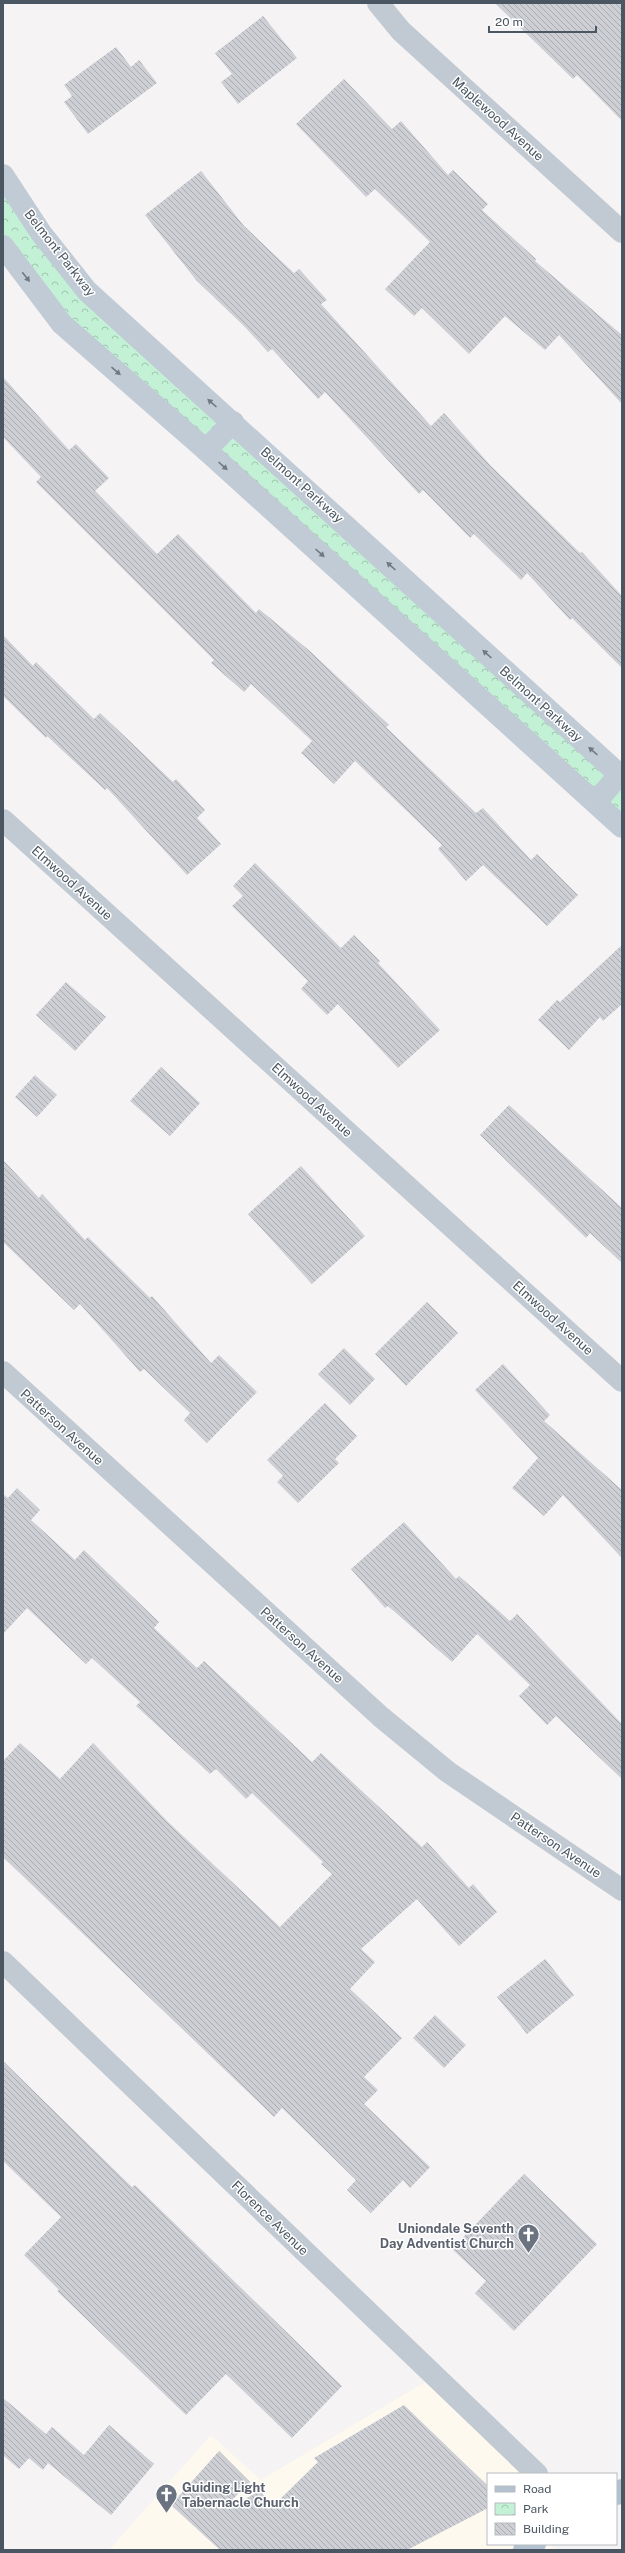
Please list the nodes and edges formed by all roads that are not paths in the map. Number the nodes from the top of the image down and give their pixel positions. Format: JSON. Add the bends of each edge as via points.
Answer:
{"nodes":[{"id":1,"x":378,"y":3,"type":"edge"},
{"id":2,"x":3,"y":175,"type":"edge"},
{"id":3,"x":622,"y":232,"type":"edge"},
{"id":4,"x":3,"y":246,"type":"edge"},
{"id":5,"x":233,"y":422,"type":"junction"},
{"id":6,"x":206,"y":450,"type":"junction"},
{"id":7,"x":621,"y":776,"type":"edge"},
{"id":8,"x":596,"y":802,"type":"junction"},
{"id":9,"x":3,"y":820,"type":"edge"},
{"id":10,"x":622,"y":827,"type":"edge"},
{"id":11,"x":3,"y":1372,"type":"edge"},
{"id":12,"x":622,"y":1381,"type":"edge"},
{"id":13,"x":622,"y":1890,"type":"edge"},
{"id":14,"x":3,"y":1962,"type":"edge"},
{"id":15,"x":536,"y":2473,"type":"edge"},
{"id":16,"x":533,"y":2545,"type":"edge"},
{"id":17,"x":524,"y":2550,"type":"edge"}],
"edges":[{"from":1,"to":3,"type":"street","name":"Maplewood Avenue","via":[[401,31]]},
{"from":5,"to":2,"type":"street","name":"Belmont Parkway","one_way":true,"via":[[87,291],[41,232]]},
{"from":4,"to":6,"type":"street","one_way":true,"via":[[62,324]]},
{"from":5,"to":6,"type":"street"},
{"from":7,"to":5,"type":"street","name":"Belmont Parkway","one_way":true},
{"from":6,"to":8,"type":"street","one_way":true},
{"from":7,"to":8,"type":"street"},
{"from":8,"to":10,"type":"street"},
{"from":9,"to":12,"type":"street","name":"Elmwood Avenue"},
{"from":11,"to":13,"type":"street","name":"Patterson Avenue","via":[[381,1717],[448,1772]]},
{"from":14,"to":15,"type":"street","name":"Florence Avenue"},
{"from":16,"to":17,"type":"main road"}]}
